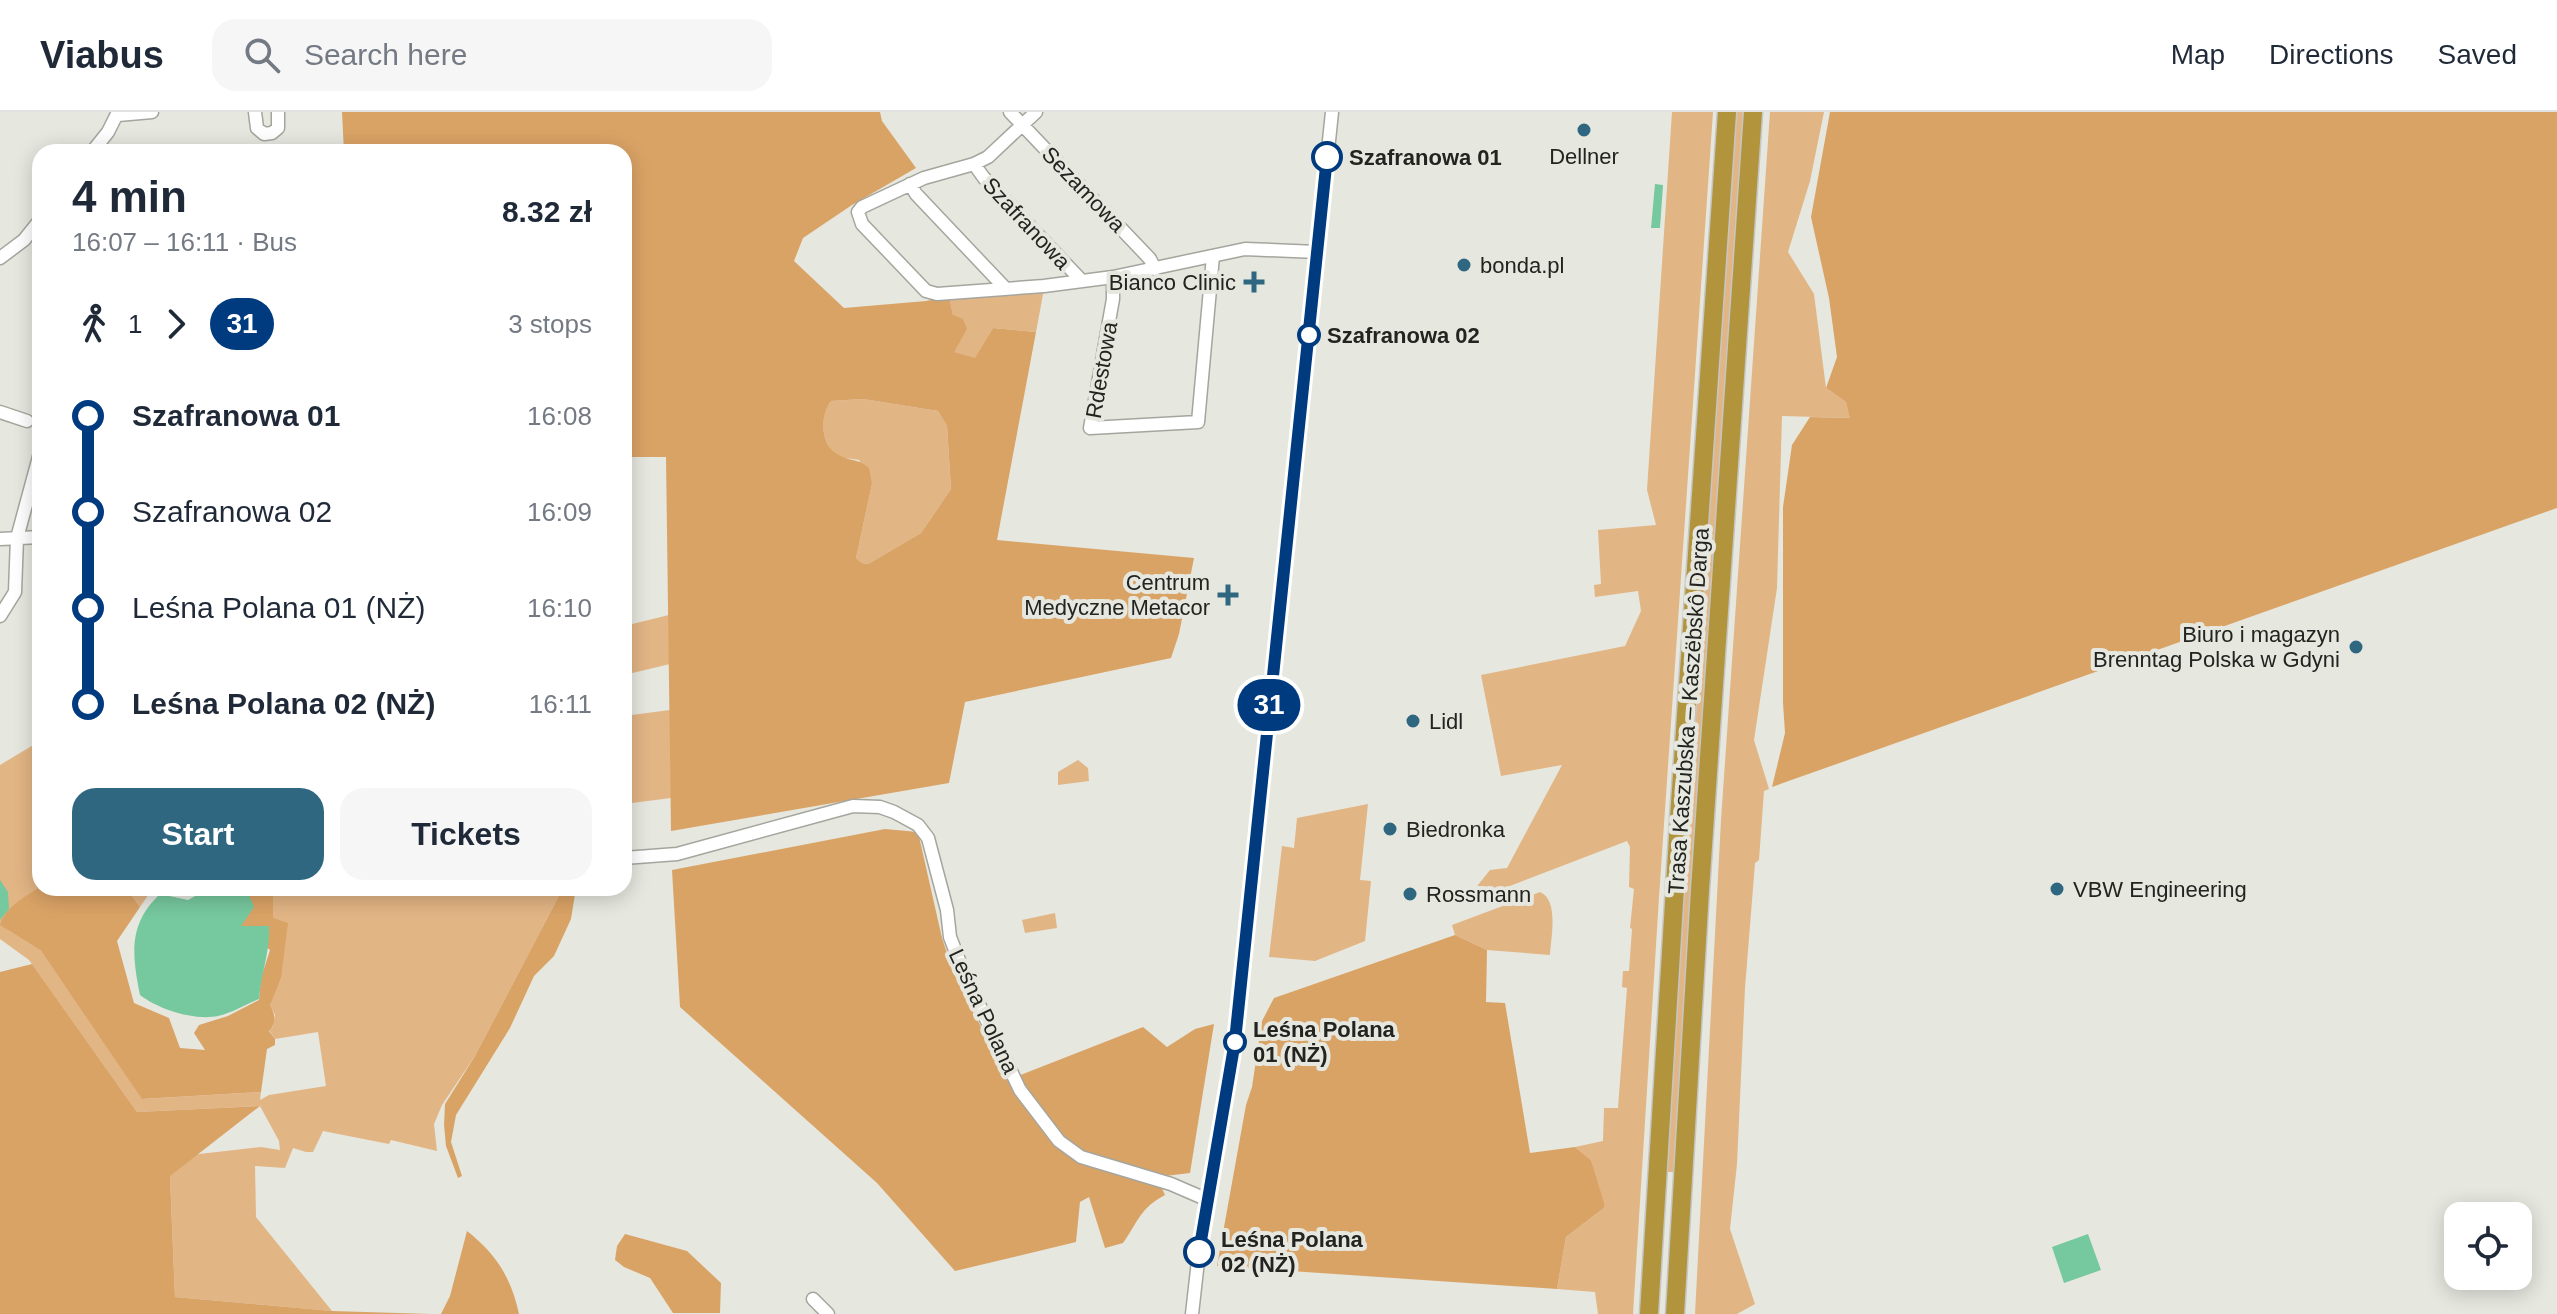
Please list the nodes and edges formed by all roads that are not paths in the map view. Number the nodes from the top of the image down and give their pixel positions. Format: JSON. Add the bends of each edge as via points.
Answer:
{"nodes":[{"id":1,"x":152,"y":112,"type":"edge"},
{"id":2,"x":255,"y":112,"type":"edge"},
{"id":3,"x":278,"y":112,"type":"edge"},
{"id":4,"x":1010,"y":112,"type":"edge"},
{"id":5,"x":1036,"y":112,"type":"edge"},
{"id":6,"x":1332,"y":112,"type":"edge"},
{"id":7,"x":1727,"y":112,"type":"edge"},
{"id":8,"x":1753,"y":112,"type":"edge"},
{"id":9,"x":118,"y":113,"type":"edge"},
{"id":10,"x":1023,"y":125,"type":"junction"},
{"id":11,"x":97,"y":144,"type":"edge"},
{"id":12,"x":974,"y":164,"type":"junction"},
{"id":13,"x":910,"y":184,"type":"junction"},
{"id":14,"x":32,"y":230,"type":"edge"},
{"id":15,"x":1317,"y":252,"type":"junction"},
{"id":16,"x":1213,"y":256,"type":"junction"},
{"id":17,"x":0,"y":258,"type":"edge"},
{"id":18,"x":1155,"y":269,"type":"junction"},
{"id":19,"x":1113,"y":277,"type":"junction"},
{"id":20,"x":1081,"y":280,"type":"junction"},
{"id":21,"x":1006,"y":289,"type":"junction"},
{"id":22,"x":0,"y":412,"type":"edge"},
{"id":23,"x":27,"y":421,"type":"dead end"},
{"id":24,"x":32,"y":483,"type":"edge"},
{"id":25,"x":32,"y":537,"type":"edge"},
{"id":26,"x":17,"y":538,"type":"junction"},
{"id":27,"x":0,"y":539,"type":"edge"},
{"id":28,"x":0,"y":616,"type":"edge"},
{"id":29,"x":632,"y":857,"type":"edge"},
{"id":30,"x":1208,"y":1200,"type":"junction"},
{"id":31,"x":1678,"y":1263,"type":"junction"},
{"id":32,"x":813,"y":1299,"type":"dead end"},
{"id":33,"x":828,"y":1314,"type":"edge"},
{"id":34,"x":1192,"y":1314,"type":"edge"},
{"id":35,"x":1649,"y":1314,"type":"edge"},
{"id":36,"x":1675,"y":1314,"type":"edge"},
{"id":37,"x":1684,"y":1314,"type":"edge"}],
"edges":[{"from":1,"to":9,"type":"street"},
{"from":2,"to":3,"type":"street","via":[[257,128],[264,134],[278,128]]},
{"from":4,"to":10,"type":"street","name":"Sezamowa"},
{"from":5,"to":10,"type":"street","name":"Szafranowa"},
{"from":6,"to":15,"type":"street"},
{"from":7,"to":35,"type":"highway","name":"Trasa Kaszubska – Kaszëbskô Darga"},
{"from":8,"to":31,"type":"highway","name":"Trasa Kaszubska – Kaszëbskô Darga"},
{"from":9,"to":11,"type":"street"},
{"from":10,"to":12,"type":"street","name":"Szafranowa"},
{"from":10,"to":18,"type":"street","name":"Sezamowa"},
{"from":12,"to":13,"type":"street","name":"Szafranowa"},
{"from":12,"to":20,"type":"street","name":"Szafranowa"},
{"from":13,"to":21,"type":"street"},
{"from":13,"to":21,"type":"street","name":"Szafranowa","via":[[862,207],[862,224],[931,293]]},
{"from":14,"to":17,"type":"street"},
{"from":15,"to":16,"type":"street","name":"Szafranowa","via":[[1245,249]]},
{"from":15,"to":30,"type":"street","via":[[1235,1041]]},
{"from":16,"to":18,"type":"street","name":"Szafranowa"},
{"from":16,"to":19,"type":"street","name":"Rdestowa","via":[[1198,422],[1090,428]]},
{"from":18,"to":19,"type":"street","name":"Szafranowa"},
{"from":19,"to":20,"type":"street","name":"Szafranowa"},
{"from":20,"to":21,"type":"street","name":"Szafranowa"},
{"from":22,"to":23,"type":"street"},
{"from":24,"to":26,"type":"street"},
{"from":25,"to":26,"type":"street"},
{"from":26,"to":27,"type":"street"},
{"from":26,"to":28,"type":"street","via":[[15,592]]},
{"from":29,"to":30,"type":"street","name":"Leśna Polana","via":[[704,848],[853,806],[880,807],[907,818],[928,838],[950,937],[964,973],[1020,1090],[1059,1141],[1081,1157]]},
{"from":30,"to":34,"type":"street"},
{"from":31,"to":36,"type":"highway","name":"Trasa Kaszubska – Kaszëbskô Darga"},
{"from":31,"to":37,"type":"highway"},
{"from":32,"to":33,"type":"street"}]}
